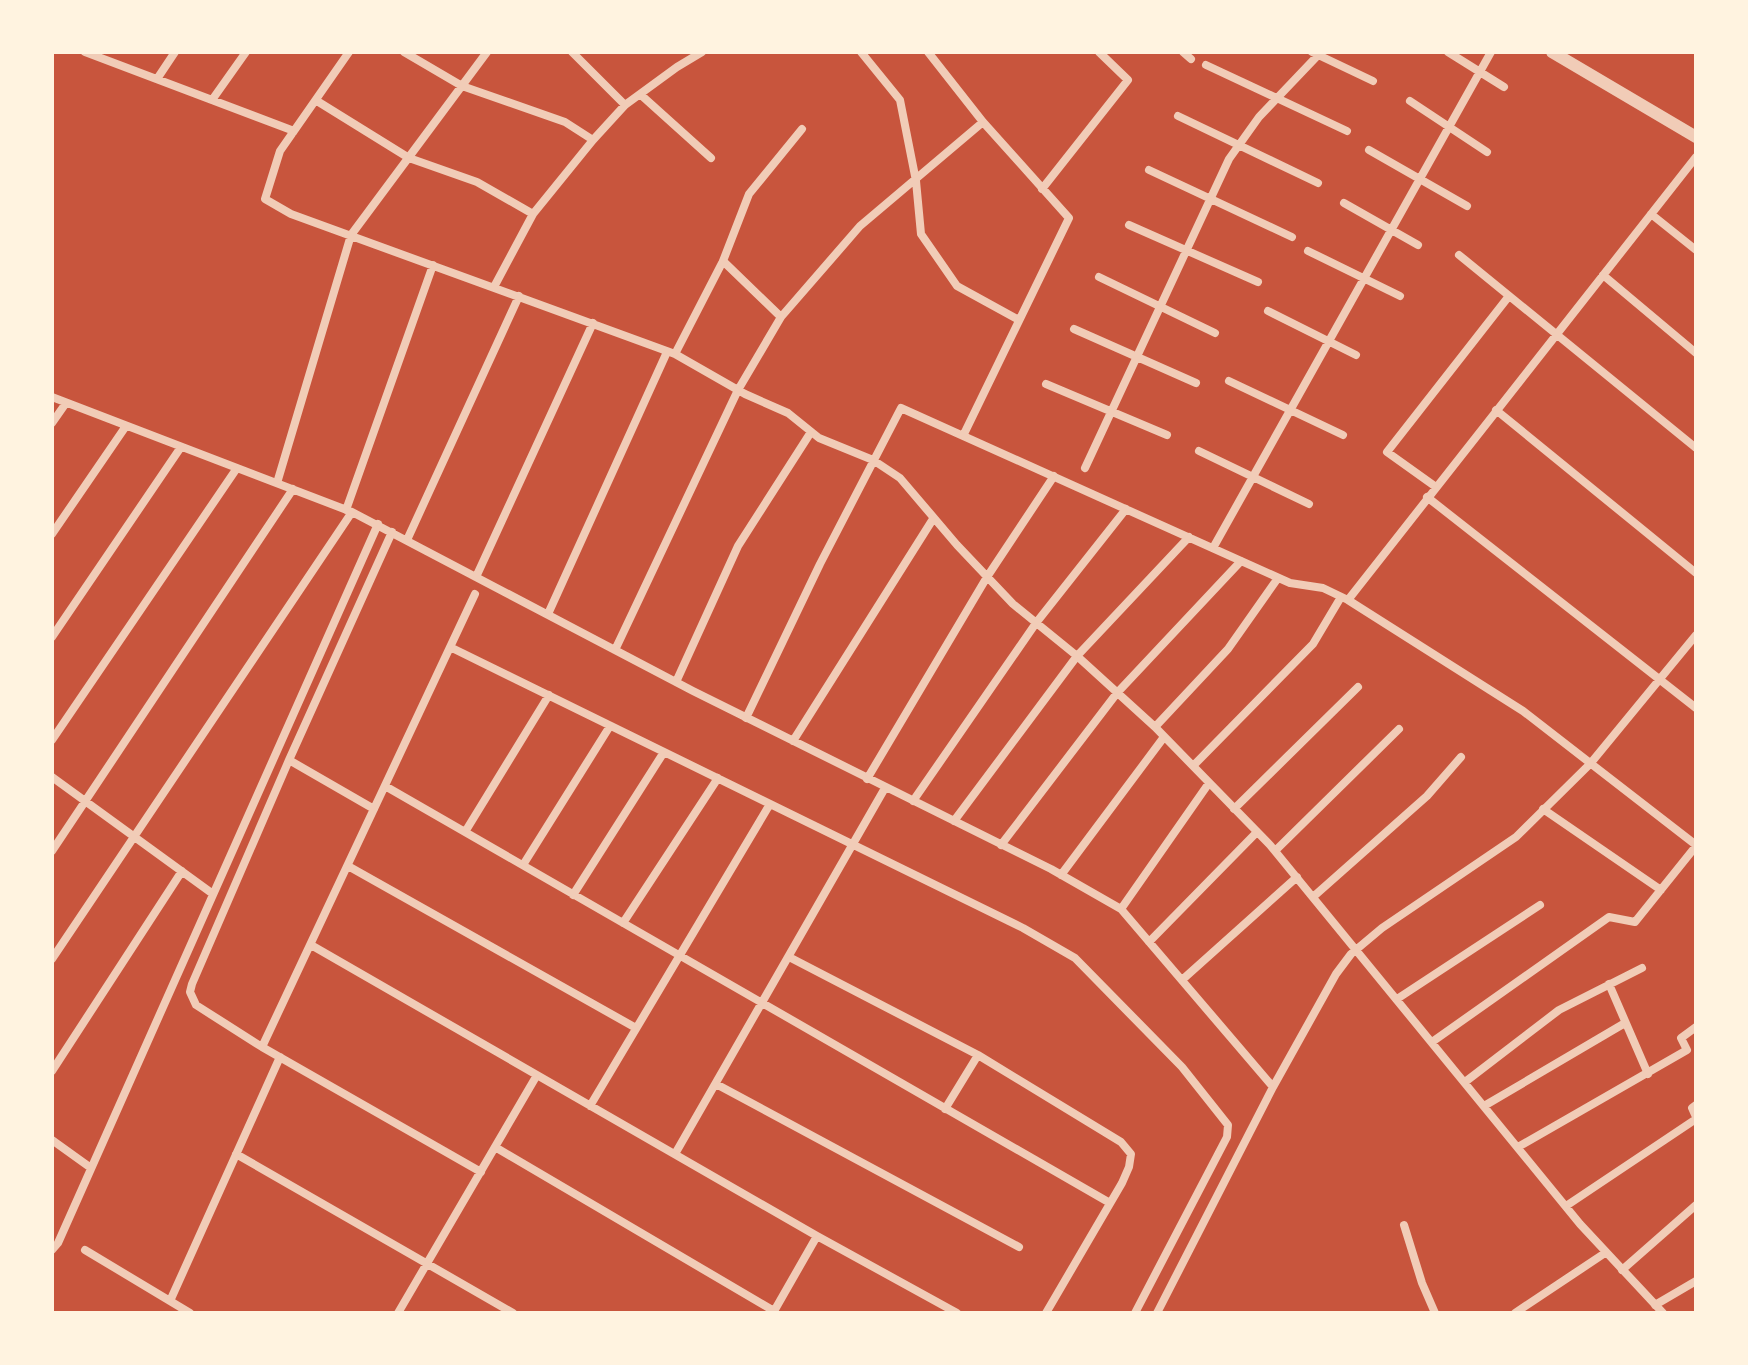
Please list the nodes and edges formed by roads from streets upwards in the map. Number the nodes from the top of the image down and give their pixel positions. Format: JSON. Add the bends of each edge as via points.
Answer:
{"nodes":[{"id":1,"x":175,"y":52,"type":"edge"},
{"id":2,"x":246,"y":52,"type":"edge"},
{"id":3,"x":404,"y":52,"type":"edge"},
{"id":4,"x":487,"y":52,"type":"edge"},
{"id":5,"x":572,"y":52,"type":"edge"},
{"id":6,"x":702,"y":52,"type":"edge"},
{"id":7,"x":861,"y":52,"type":"edge"},
{"id":8,"x":928,"y":52,"type":"edge"},
{"id":9,"x":1099,"y":52,"type":"edge"},
{"id":10,"x":1183,"y":52,"type":"edge"},
{"id":11,"x":1448,"y":52,"type":"edge"},
{"id":12,"x":1491,"y":52,"type":"edge"},
{"id":13,"x":1552,"y":52,"type":"edge"},
{"id":14,"x":90,"y":53,"type":"edge"},
{"id":15,"x":1317,"y":53,"type":"edge"},
{"id":16,"x":345,"y":54,"type":"edge"},
{"id":17,"x":1191,"y":59,"type":"dead end"},
{"id":18,"x":1206,"y":65,"type":"dead end"},
{"id":19,"x":1480,"y":72,"type":"junction"},
{"id":20,"x":157,"y":79,"type":"junction"},
{"id":21,"x":1373,"y":81,"type":"dead end"},
{"id":22,"x":462,"y":86,"type":"junction"},
{"id":23,"x":1504,"y":87,"type":"dead end"},
{"id":24,"x":641,"y":95,"type":"junction"},
{"id":25,"x":1277,"y":98,"type":"junction"},
{"id":26,"x":212,"y":100,"type":"junction"},
{"id":27,"x":317,"y":101,"type":"junction"},
{"id":28,"x":1410,"y":101,"type":"dead end"},
{"id":29,"x":625,"y":105,"type":"junction"},
{"id":30,"x":1178,"y":116,"type":"dead end"},
{"id":31,"x":983,"y":122,"type":"junction"},
{"id":32,"x":1449,"y":127,"type":"junction"},
{"id":33,"x":802,"y":129,"type":"dead end"},
{"id":34,"x":294,"y":131,"type":"junction"},
{"id":35,"x":1347,"y":131,"type":"dead end"},
{"id":36,"x":1696,"y":137,"type":"edge"},
{"id":37,"x":593,"y":140,"type":"junction"},
{"id":38,"x":1238,"y":144,"type":"junction"},
{"id":39,"x":1369,"y":150,"type":"dead end"},
{"id":40,"x":1487,"y":152,"type":"dead end"},
{"id":41,"x":409,"y":158,"type":"junction"},
{"id":42,"x":711,"y":158,"type":"dead end"},
{"id":43,"x":1695,"y":159,"type":"edge"},
{"id":44,"x":1149,"y":170,"type":"dead end"},
{"id":45,"x":1420,"y":179,"type":"junction"},
{"id":46,"x":916,"y":181,"type":"junction"},
{"id":47,"x":1318,"y":183,"type":"dead end"},
{"id":48,"x":1042,"y":189,"type":"junction"},
{"id":49,"x":1211,"y":199,"type":"junction"},
{"id":50,"x":1344,"y":203,"type":"dead end"},
{"id":51,"x":1467,"y":206,"type":"dead end"},
{"id":52,"x":533,"y":214,"type":"junction"},
{"id":53,"x":1651,"y":214,"type":"junction"},
{"id":54,"x":1129,"y":225,"type":"dead end"},
{"id":55,"x":1392,"y":230,"type":"junction"},
{"id":56,"x":351,"y":235,"type":"junction"},
{"id":57,"x":1292,"y":237,"type":"dead end"},
{"id":58,"x":1418,"y":245,"type":"dead end"},
{"id":59,"x":1696,"y":250,"type":"edge"},
{"id":60,"x":1187,"y":251,"type":"junction"},
{"id":61,"x":1308,"y":251,"type":"dead end"},
{"id":62,"x":1459,"y":255,"type":"dead end"},
{"id":63,"x":723,"y":261,"type":"junction"},
{"id":64,"x":433,"y":265,"type":"junction"},
{"id":65,"x":1603,"y":275,"type":"junction"},
{"id":66,"x":1099,"y":277,"type":"dead end"},
{"id":67,"x":1364,"y":279,"type":"junction"},
{"id":68,"x":1258,"y":282,"type":"dead end"},
{"id":69,"x":494,"y":287,"type":"junction"},
{"id":70,"x":519,"y":296,"type":"junction"},
{"id":71,"x":1400,"y":296,"type":"dead end"},
{"id":72,"x":1509,"y":296,"type":"junction"},
{"id":73,"x":1161,"y":307,"type":"junction"},
{"id":74,"x":1268,"y":311,"type":"dead end"},
{"id":75,"x":781,"y":317,"type":"junction"},
{"id":76,"x":1019,"y":320,"type":"junction"},
{"id":77,"x":593,"y":323,"type":"junction"},
{"id":78,"x":1074,"y":329,"type":"dead end"},
{"id":79,"x":1215,"y":333,"type":"dead end"},
{"id":80,"x":1556,"y":336,"type":"junction"},
{"id":81,"x":1329,"y":342,"type":"junction"},
{"id":82,"x":671,"y":353,"type":"junction"},
{"id":83,"x":1696,"y":353,"type":"edge"},
{"id":84,"x":1356,"y":355,"type":"dead end"},
{"id":85,"x":1137,"y":357,"type":"junction"},
{"id":86,"x":1229,"y":381,"type":"dead end"},
{"id":87,"x":1196,"y":383,"type":"dead end"},
{"id":88,"x":1046,"y":384,"type":"dead end"},
{"id":89,"x":738,"y":390,"type":"junction"},
{"id":90,"x":52,"y":397,"type":"edge"},
{"id":91,"x":66,"y":403,"type":"junction"},
{"id":92,"x":1291,"y":410,"type":"junction"},
{"id":93,"x":1496,"y":410,"type":"junction"},
{"id":94,"x":1112,"y":412,"type":"junction"},
{"id":95,"x":52,"y":423,"type":"edge"},
{"id":96,"x":126,"y":426,"type":"junction"},
{"id":97,"x":811,"y":432,"type":"junction"},
{"id":98,"x":1167,"y":435,"type":"dead end"},
{"id":99,"x":1343,"y":435,"type":"dead end"},
{"id":100,"x":963,"y":436,"type":"junction"},
{"id":101,"x":181,"y":447,"type":"junction"},
{"id":102,"x":1696,"y":448,"type":"edge"},
{"id":103,"x":1199,"y":451,"type":"dead end"},
{"id":104,"x":873,"y":460,"type":"junction"},
{"id":105,"x":237,"y":468,"type":"junction"},
{"id":106,"x":1085,"y":468,"type":"dead end"},
{"id":107,"x":1054,"y":476,"type":"junction"},
{"id":108,"x":1253,"y":478,"type":"junction"},
{"id":109,"x":277,"y":483,"type":"junction"},
{"id":110,"x":1436,"y":487,"type":"junction"},
{"id":111,"x":293,"y":489,"type":"junction"},
{"id":112,"x":1427,"y":497,"type":"junction"},
{"id":113,"x":1309,"y":504,"type":"dead end"},
{"id":114,"x":1126,"y":509,"type":"junction"},
{"id":115,"x":349,"y":511,"type":"junction"},
{"id":116,"x":933,"y":519,"type":"junction"},
{"id":117,"x":378,"y":524,"type":"junction"},
{"id":118,"x":392,"y":532,"type":"junction"},
{"id":119,"x":52,"y":534,"type":"edge"},
{"id":120,"x":1189,"y":537,"type":"junction"},
{"id":121,"x":407,"y":540,"type":"junction"},
{"id":122,"x":1213,"y":548,"type":"junction"},
{"id":123,"x":1241,"y":561,"type":"junction"},
{"id":124,"x":1696,"y":573,"type":"edge"},
{"id":125,"x":476,"y":577,"type":"junction"},
{"id":126,"x":987,"y":577,"type":"junction"},
{"id":127,"x":1278,"y":578,"type":"junction"},
{"id":128,"x":475,"y":594,"type":"dead end"},
{"id":129,"x":1345,"y":598,"type":"junction"},
{"id":130,"x":548,"y":614,"type":"junction"},
{"id":131,"x":1036,"y":623,"type":"junction"},
{"id":132,"x":1696,"y":635,"type":"edge"},
{"id":133,"x":52,"y":637,"type":"edge"},
{"id":134,"x":450,"y":647,"type":"junction"},
{"id":135,"x":615,"y":650,"type":"junction"},
{"id":136,"x":1077,"y":656,"type":"junction"},
{"id":137,"x":1661,"y":678,"type":"junction"},
{"id":138,"x":676,"y":682,"type":"junction"},
{"id":139,"x":1358,"y":687,"type":"dead end"},
{"id":140,"x":1117,"y":693,"type":"junction"},
{"id":141,"x":549,"y":695,"type":"junction"},
{"id":142,"x":1696,"y":708,"type":"edge"},
{"id":143,"x":746,"y":718,"type":"junction"},
{"id":144,"x":610,"y":726,"type":"junction"},
{"id":145,"x":1155,"y":727,"type":"junction"},
{"id":146,"x":1399,"y":729,"type":"dead end"},
{"id":147,"x":1164,"y":737,"type":"junction"},
{"id":148,"x":52,"y":740,"type":"edge"},
{"id":149,"x":793,"y":741,"type":"junction"},
{"id":150,"x":664,"y":752,"type":"junction"},
{"id":151,"x":1461,"y":757,"type":"dead end"},
{"id":152,"x":289,"y":760,"type":"junction"},
{"id":153,"x":1590,"y":764,"type":"junction"},
{"id":154,"x":1193,"y":766,"type":"junction"},
{"id":155,"x":52,"y":777,"type":"edge"},
{"id":156,"x":718,"y":778,"type":"junction"},
{"id":157,"x":867,"y":779,"type":"junction"},
{"id":158,"x":1209,"y":783,"type":"junction"},
{"id":159,"x":385,"y":786,"type":"junction"},
{"id":160,"x":885,"y":788,"type":"junction"},
{"id":161,"x":86,"y":801,"type":"junction"},
{"id":162,"x":913,"y":801,"type":"junction"},
{"id":163,"x":770,"y":804,"type":"junction"},
{"id":164,"x":374,"y":809,"type":"junction"},
{"id":165,"x":1234,"y":809,"type":"junction"},
{"id":166,"x":1543,"y":809,"type":"junction"},
{"id":167,"x":954,"y":821,"type":"junction"},
{"id":168,"x":465,"y":832,"type":"junction"},
{"id":169,"x":1257,"y":832,"type":"junction"},
{"id":170,"x":135,"y":837,"type":"junction"},
{"id":171,"x":854,"y":845,"type":"junction"},
{"id":172,"x":1001,"y":845,"type":"junction"},
{"id":173,"x":1696,"y":846,"type":"edge"},
{"id":174,"x":52,"y":851,"type":"edge"},
{"id":175,"x":1275,"y":851,"type":"junction"},
{"id":176,"x":523,"y":865,"type":"junction"},
{"id":177,"x":348,"y":866,"type":"junction"},
{"id":178,"x":182,"y":871,"type":"junction"},
{"id":179,"x":1061,"y":875,"type":"junction"},
{"id":180,"x":1297,"y":877,"type":"junction"},
{"id":181,"x":1661,"y":890,"type":"junction"},
{"id":182,"x":213,"y":894,"type":"junction"},
{"id":183,"x":573,"y":895,"type":"junction"},
{"id":184,"x":1313,"y":897,"type":"junction"},
{"id":185,"x":1540,"y":905,"type":"dead end"},
{"id":186,"x":1121,"y":909,"type":"junction"},
{"id":187,"x":623,"y":923,"type":"junction"},
{"id":188,"x":1149,"y":942,"type":"junction"},
{"id":189,"x":311,"y":945,"type":"junction"},
{"id":190,"x":1356,"y":949,"type":"junction"},
{"id":191,"x":679,"y":956,"type":"junction"},
{"id":192,"x":789,"y":957,"type":"junction"},
{"id":193,"x":52,"y":959,"type":"edge"},
{"id":194,"x":1642,"y":968,"type":"dead end"},
{"id":195,"x":1182,"y":980,"type":"junction"},
{"id":196,"x":1609,"y":984,"type":"junction"},
{"id":197,"x":1397,"y":999,"type":"junction"},
{"id":198,"x":763,"y":1003,"type":"junction"},
{"id":199,"x":1625,"y":1023,"type":"junction"},
{"id":200,"x":1696,"y":1027,"type":"edge"},
{"id":201,"x":636,"y":1028,"type":"junction"},
{"id":202,"x":1432,"y":1042,"type":"junction"},
{"id":203,"x":262,"y":1047,"type":"junction"},
{"id":204,"x":978,"y":1055,"type":"junction"},
{"id":205,"x":280,"y":1057,"type":"junction"},
{"id":206,"x":52,"y":1071,"type":"edge"},
{"id":207,"x":1648,"y":1074,"type":"junction"},
{"id":208,"x":537,"y":1075,"type":"junction"},
{"id":209,"x":1465,"y":1082,"type":"junction"},
{"id":210,"x":716,"y":1084,"type":"junction"},
{"id":211,"x":1273,"y":1087,"type":"junction"},
{"id":212,"x":1696,"y":1105,"type":"edge"},
{"id":213,"x":590,"y":1106,"type":"junction"},
{"id":214,"x":1484,"y":1106,"type":"junction"},
{"id":215,"x":945,"y":1109,"type":"junction"},
{"id":216,"x":1696,"y":1118,"type":"edge"},
{"id":217,"x":52,"y":1140,"type":"edge"},
{"id":218,"x":495,"y":1147,"type":"junction"},
{"id":219,"x":1518,"y":1147,"type":"junction"},
{"id":220,"x":236,"y":1154,"type":"junction"},
{"id":221,"x":675,"y":1154,"type":"junction"},
{"id":222,"x":91,"y":1168,"type":"junction"},
{"id":223,"x":481,"y":1172,"type":"junction"},
{"id":224,"x":1110,"y":1203,"type":"junction"},
{"id":225,"x":1696,"y":1205,"type":"edge"},
{"id":226,"x":1566,"y":1206,"type":"junction"},
{"id":227,"x":1404,"y":1225,"type":"dead end"},
{"id":228,"x":817,"y":1236,"type":"junction"},
{"id":229,"x":1019,"y":1247,"type":"dead end"},
{"id":230,"x":52,"y":1250,"type":"edge"},
{"id":231,"x":85,"y":1250,"type":"dead end"},
{"id":232,"x":1605,"y":1253,"type":"junction"},
{"id":233,"x":427,"y":1263,"type":"junction"},
{"id":234,"x":1622,"y":1270,"type":"junction"},
{"id":235,"x":1696,"y":1281,"type":"edge"},
{"id":236,"x":170,"y":1301,"type":"junction"},
{"id":237,"x":1655,"y":1305,"type":"junction"},
{"id":238,"x":774,"y":1312,"type":"edge"},
{"id":239,"x":190,"y":1313,"type":"edge"},
{"id":240,"x":398,"y":1313,"type":"edge"},
{"id":241,"x":513,"y":1313,"type":"edge"},
{"id":242,"x":957,"y":1313,"type":"edge"},
{"id":243,"x":1046,"y":1313,"type":"edge"},
{"id":244,"x":1135,"y":1313,"type":"edge"},
{"id":245,"x":1157,"y":1313,"type":"edge"},
{"id":246,"x":1435,"y":1313,"type":"edge"},
{"id":247,"x":1515,"y":1313,"type":"edge"},
{"id":248,"x":1663,"y":1313,"type":"edge"}],
"edges":[{"from":1,"to":20,"type":"street"},
{"from":2,"to":26,"type":"street"},
{"from":3,"to":22,"type":"street"},
{"from":4,"to":22,"type":"street"},
{"from":5,"to":29,"type":"street"},
{"from":6,"to":24,"type":"street"},
{"from":7,"to":46,"type":"street","via":[[900,100]]},
{"from":8,"to":31,"type":"street"},
{"from":9,"to":48,"type":"street","via":[[1128,80]]},
{"from":10,"to":17,"type":"street"},
{"from":11,"to":19,"type":"street"},
{"from":12,"to":19,"type":"street"},
{"from":13,"to":36,"type":"street"},
{"from":14,"to":20,"type":"street"},
{"from":15,"to":21,"type":"street"},
{"from":15,"to":25,"type":"street"},
{"from":16,"to":27,"type":"street"},
{"from":18,"to":25,"type":"street"},
{"from":19,"to":23,"type":"street"},
{"from":19,"to":32,"type":"street"},
{"from":20,"to":26,"type":"street"},
{"from":22,"to":37,"type":"street","via":[[565,122]]},
{"from":22,"to":41,"type":"street"},
{"from":24,"to":29,"type":"street"},
{"from":24,"to":42,"type":"street"},
{"from":25,"to":35,"type":"street"},
{"from":25,"to":38,"type":"street"},
{"from":26,"to":34,"type":"street"},
{"from":27,"to":34,"type":"street"},
{"from":27,"to":41,"type":"street"},
{"from":28,"to":32,"type":"street"},
{"from":29,"to":37,"type":"street"},
{"from":30,"to":38,"type":"street"},
{"from":31,"to":46,"type":"street"},
{"from":31,"to":48,"type":"street"},
{"from":32,"to":40,"type":"street"},
{"from":32,"to":45,"type":"street"},
{"from":33,"to":63,"type":"street","via":[[754,185]]},
{"from":34,"to":56,"type":"street","via":[[280,151],[265,199]]},
{"from":37,"to":52,"type":"street"},
{"from":38,"to":47,"type":"street"},
{"from":38,"to":49,"type":"street"},
{"from":39,"to":45,"type":"street"},
{"from":41,"to":52,"type":"street","via":[[477,182]]},
{"from":41,"to":56,"type":"street"},
{"from":43,"to":53,"type":"street"},
{"from":44,"to":49,"type":"street"},
{"from":45,"to":51,"type":"street"},
{"from":45,"to":55,"type":"street"},
{"from":46,"to":75,"type":"street","via":[[860,226]]},
{"from":46,"to":76,"type":"street","via":[[921,234],[957,286]]},
{"from":48,"to":76,"type":"street","via":[[1069,218]]},
{"from":49,"to":57,"type":"street"},
{"from":49,"to":60,"type":"street"},
{"from":50,"to":55,"type":"street"},
{"from":52,"to":69,"type":"street"},
{"from":53,"to":59,"type":"street"},
{"from":53,"to":65,"type":"street"},
{"from":54,"to":60,"type":"street"},
{"from":55,"to":58,"type":"street"},
{"from":55,"to":67,"type":"street"},
{"from":56,"to":64,"type":"street"},
{"from":56,"to":109,"type":"street"},
{"from":60,"to":68,"type":"street"},
{"from":60,"to":73,"type":"street"},
{"from":61,"to":67,"type":"street"},
{"from":62,"to":72,"type":"street"},
{"from":63,"to":75,"type":"street"},
{"from":63,"to":82,"type":"street"},
{"from":64,"to":69,"type":"street"},
{"from":64,"to":115,"type":"street"},
{"from":65,"to":80,"type":"street"},
{"from":65,"to":83,"type":"street"},
{"from":66,"to":73,"type":"street"},
{"from":67,"to":71,"type":"street"},
{"from":67,"to":81,"type":"street"},
{"from":69,"to":70,"type":"street"},
{"from":70,"to":77,"type":"street"},
{"from":70,"to":121,"type":"street"},
{"from":72,"to":80,"type":"street"},
{"from":72,"to":110,"type":"street","via":[[1387,452]]},
{"from":73,"to":79,"type":"street"},
{"from":73,"to":85,"type":"street"},
{"from":74,"to":81,"type":"street"},
{"from":75,"to":89,"type":"street"},
{"from":76,"to":100,"type":"street"},
{"from":77,"to":82,"type":"street"},
{"from":77,"to":125,"type":"street"},
{"from":78,"to":85,"type":"street"},
{"from":80,"to":93,"type":"street"},
{"from":80,"to":102,"type":"street"},
{"from":81,"to":84,"type":"street"},
{"from":81,"to":92,"type":"street"},
{"from":82,"to":89,"type":"street"},
{"from":82,"to":130,"type":"street"},
{"from":85,"to":87,"type":"street"},
{"from":85,"to":94,"type":"street"},
{"from":86,"to":92,"type":"street"},
{"from":88,"to":94,"type":"street"},
{"from":89,"to":97,"type":"street","via":[[788,413]]},
{"from":89,"to":135,"type":"street"},
{"from":90,"to":91,"type":"street"},
{"from":91,"to":95,"type":"street"},
{"from":91,"to":96,"type":"street"},
{"from":92,"to":99,"type":"street"},
{"from":92,"to":108,"type":"street"},
{"from":93,"to":110,"type":"street"},
{"from":93,"to":124,"type":"street"},
{"from":94,"to":98,"type":"street"},
{"from":94,"to":106,"type":"street"},
{"from":96,"to":101,"type":"street"},
{"from":96,"to":119,"type":"street"},
{"from":97,"to":104,"type":"street"},
{"from":97,"to":138,"type":"street","via":[[738,546]]},
{"from":100,"to":104,"type":"street","via":[[901,408]]},
{"from":100,"to":107,"type":"street"},
{"from":101,"to":105,"type":"street"},
{"from":101,"to":133,"type":"street"},
{"from":103,"to":108,"type":"street"},
{"from":104,"to":116,"type":"street","via":[[900,478]]},
{"from":104,"to":143,"type":"street"},
{"from":105,"to":109,"type":"street"},
{"from":105,"to":148,"type":"street"},
{"from":107,"to":114,"type":"street"},
{"from":107,"to":126,"type":"street"},
{"from":108,"to":113,"type":"street"},
{"from":108,"to":122,"type":"street"},
{"from":109,"to":111,"type":"street"},
{"from":110,"to":112,"type":"street"},
{"from":111,"to":115,"type":"street"},
{"from":111,"to":161,"type":"street"},
{"from":112,"to":129,"type":"street"},
{"from":112,"to":137,"type":"street"},
{"from":114,"to":120,"type":"street"},
{"from":114,"to":131,"type":"street"},
{"from":115,"to":117,"type":"street"},
{"from":115,"to":170,"type":"street"},
{"from":116,"to":126,"type":"street"},
{"from":116,"to":149,"type":"street"},
{"from":117,"to":118,"type":"street"},
{"from":117,"to":182,"type":"street"},
{"from":118,"to":121,"type":"street"},
{"from":118,"to":152,"type":"street"},
{"from":120,"to":122,"type":"street"},
{"from":120,"to":136,"type":"street"},
{"from":121,"to":125,"type":"street"},
{"from":122,"to":123,"type":"street"},
{"from":123,"to":127,"type":"street"},
{"from":123,"to":140,"type":"street"},
{"from":125,"to":130,"type":"street"},
{"from":126,"to":131,"type":"street"},
{"from":126,"to":157,"type":"street"},
{"from":127,"to":129,"type":"street"},
{"from":127,"to":145,"type":"street","via":[[1228,649]]},
{"from":128,"to":134,"type":"street"},
{"from":129,"to":153,"type":"street","via":[[1523,711]]},
{"from":129,"to":154,"type":"street","via":[[1313,644]]},
{"from":130,"to":135,"type":"street"},
{"from":131,"to":136,"type":"street"},
{"from":131,"to":162,"type":"street"},
{"from":132,"to":137,"type":"street"},
{"from":134,"to":141,"type":"street"},
{"from":134,"to":159,"type":"street"},
{"from":135,"to":138,"type":"street"},
{"from":136,"to":140,"type":"street"},
{"from":136,"to":167,"type":"street"},
{"from":137,"to":142,"type":"street"},
{"from":137,"to":153,"type":"street"},
{"from":138,"to":143,"type":"street"},
{"from":139,"to":165,"type":"street"},
{"from":140,"to":145,"type":"street"},
{"from":140,"to":172,"type":"street"},
{"from":141,"to":144,"type":"street"},
{"from":141,"to":168,"type":"street"},
{"from":143,"to":149,"type":"street"},
{"from":144,"to":150,"type":"street"},
{"from":144,"to":176,"type":"street"},
{"from":145,"to":147,"type":"street"},
{"from":146,"to":175,"type":"street"},
{"from":147,"to":154,"type":"street"},
{"from":147,"to":179,"type":"street"},
{"from":149,"to":157,"type":"street"},
{"from":150,"to":156,"type":"street"},
{"from":150,"to":183,"type":"street"},
{"from":151,"to":184,"type":"street","via":[[1427,796]]},
{"from":152,"to":164,"type":"street"},
{"from":152,"to":203,"type":"street","via":[[190,992],[196,1005]]},
{"from":153,"to":166,"type":"street"},
{"from":153,"to":173,"type":"street"},
{"from":154,"to":158,"type":"street"},
{"from":155,"to":161,"type":"street"},
{"from":156,"to":163,"type":"street"},
{"from":156,"to":187,"type":"street"},
{"from":157,"to":160,"type":"street"},
{"from":158,"to":165,"type":"street"},
{"from":158,"to":186,"type":"street"},
{"from":159,"to":164,"type":"street"},
{"from":159,"to":168,"type":"street"},
{"from":160,"to":162,"type":"street"},
{"from":160,"to":171,"type":"street"},
{"from":161,"to":170,"type":"street"},
{"from":161,"to":174,"type":"street"},
{"from":162,"to":167,"type":"street"},
{"from":163,"to":171,"type":"street"},
{"from":163,"to":191,"type":"street"},
{"from":164,"to":177,"type":"street"},
{"from":165,"to":169,"type":"street"},
{"from":166,"to":181,"type":"street"},
{"from":166,"to":190,"type":"street","via":[[1516,837]]},
{"from":167,"to":172,"type":"street"},
{"from":168,"to":176,"type":"street"},
{"from":169,"to":175,"type":"street"},
{"from":169,"to":188,"type":"street"},
{"from":170,"to":178,"type":"street"},
{"from":170,"to":193,"type":"street"},
{"from":171,"to":192,"type":"street"},
{"from":171,"to":244,"type":"street","via":[[1075,958],[1182,1067],[1225,1120],[1227,1137]]},
{"from":172,"to":179,"type":"street"},
{"from":173,"to":181,"type":"street"},
{"from":175,"to":180,"type":"street"},
{"from":176,"to":183,"type":"street"},
{"from":177,"to":189,"type":"street"},
{"from":177,"to":201,"type":"street"},
{"from":178,"to":182,"type":"street"},
{"from":178,"to":206,"type":"street"},
{"from":179,"to":186,"type":"street"},
{"from":180,"to":184,"type":"street"},
{"from":180,"to":195,"type":"street"},
{"from":181,"to":202,"type":"street","via":[[1635,922],[1609,917]]},
{"from":182,"to":222,"type":"street"},
{"from":183,"to":187,"type":"street"},
{"from":184,"to":190,"type":"street"},
{"from":185,"to":197,"type":"street"},
{"from":186,"to":188,"type":"street"},
{"from":187,"to":191,"type":"street"},
{"from":188,"to":195,"type":"street"},
{"from":189,"to":203,"type":"street"},
{"from":189,"to":208,"type":"street"},
{"from":190,"to":197,"type":"street"},
{"from":190,"to":211,"type":"street","via":[[1336,974]]},
{"from":191,"to":198,"type":"street"},
{"from":191,"to":201,"type":"street"},
{"from":192,"to":198,"type":"street"},
{"from":192,"to":204,"type":"street"},
{"from":194,"to":196,"type":"street"},
{"from":195,"to":211,"type":"street"},
{"from":196,"to":199,"type":"street"},
{"from":196,"to":209,"type":"street","via":[[1559,1010]]},
{"from":197,"to":202,"type":"street"},
{"from":198,"to":210,"type":"street"},
{"from":198,"to":215,"type":"street"},
{"from":199,"to":207,"type":"street"},
{"from":199,"to":214,"type":"street"},
{"from":200,"to":207,"type":"street","via":[[1681,1038],[1687,1050]]},
{"from":201,"to":213,"type":"street"},
{"from":202,"to":209,"type":"street"},
{"from":203,"to":205,"type":"street"},
{"from":204,"to":215,"type":"street"},
{"from":204,"to":224,"type":"street","via":[[1121,1142],[1131,1154],[1129,1167]]},
{"from":205,"to":220,"type":"street"},
{"from":205,"to":223,"type":"street"},
{"from":207,"to":219,"type":"street"},
{"from":208,"to":213,"type":"street"},
{"from":208,"to":218,"type":"street"},
{"from":209,"to":214,"type":"street"},
{"from":210,"to":221,"type":"street"},
{"from":210,"to":229,"type":"street"},
{"from":211,"to":245,"type":"street"},
{"from":212,"to":216,"type":"street"},
{"from":213,"to":221,"type":"street"},
{"from":214,"to":219,"type":"street"},
{"from":215,"to":224,"type":"street"},
{"from":216,"to":226,"type":"street"},
{"from":217,"to":222,"type":"street"},
{"from":218,"to":223,"type":"street"},
{"from":218,"to":238,"type":"street"},
{"from":219,"to":226,"type":"street"},
{"from":220,"to":233,"type":"street"},
{"from":220,"to":236,"type":"street"},
{"from":221,"to":228,"type":"street"},
{"from":222,"to":230,"type":"street"},
{"from":223,"to":233,"type":"street"},
{"from":224,"to":243,"type":"street"},
{"from":225,"to":234,"type":"street"},
{"from":226,"to":232,"type":"street"},
{"from":227,"to":246,"type":"street"},
{"from":228,"to":238,"type":"street"},
{"from":228,"to":242,"type":"street"},
{"from":231,"to":236,"type":"street"},
{"from":232,"to":234,"type":"street"},
{"from":232,"to":247,"type":"street"},
{"from":233,"to":240,"type":"street"},
{"from":233,"to":241,"type":"street"},
{"from":234,"to":237,"type":"street"},
{"from":235,"to":237,"type":"street"},
{"from":236,"to":239,"type":"street"},
{"from":237,"to":248,"type":"street"}]}
